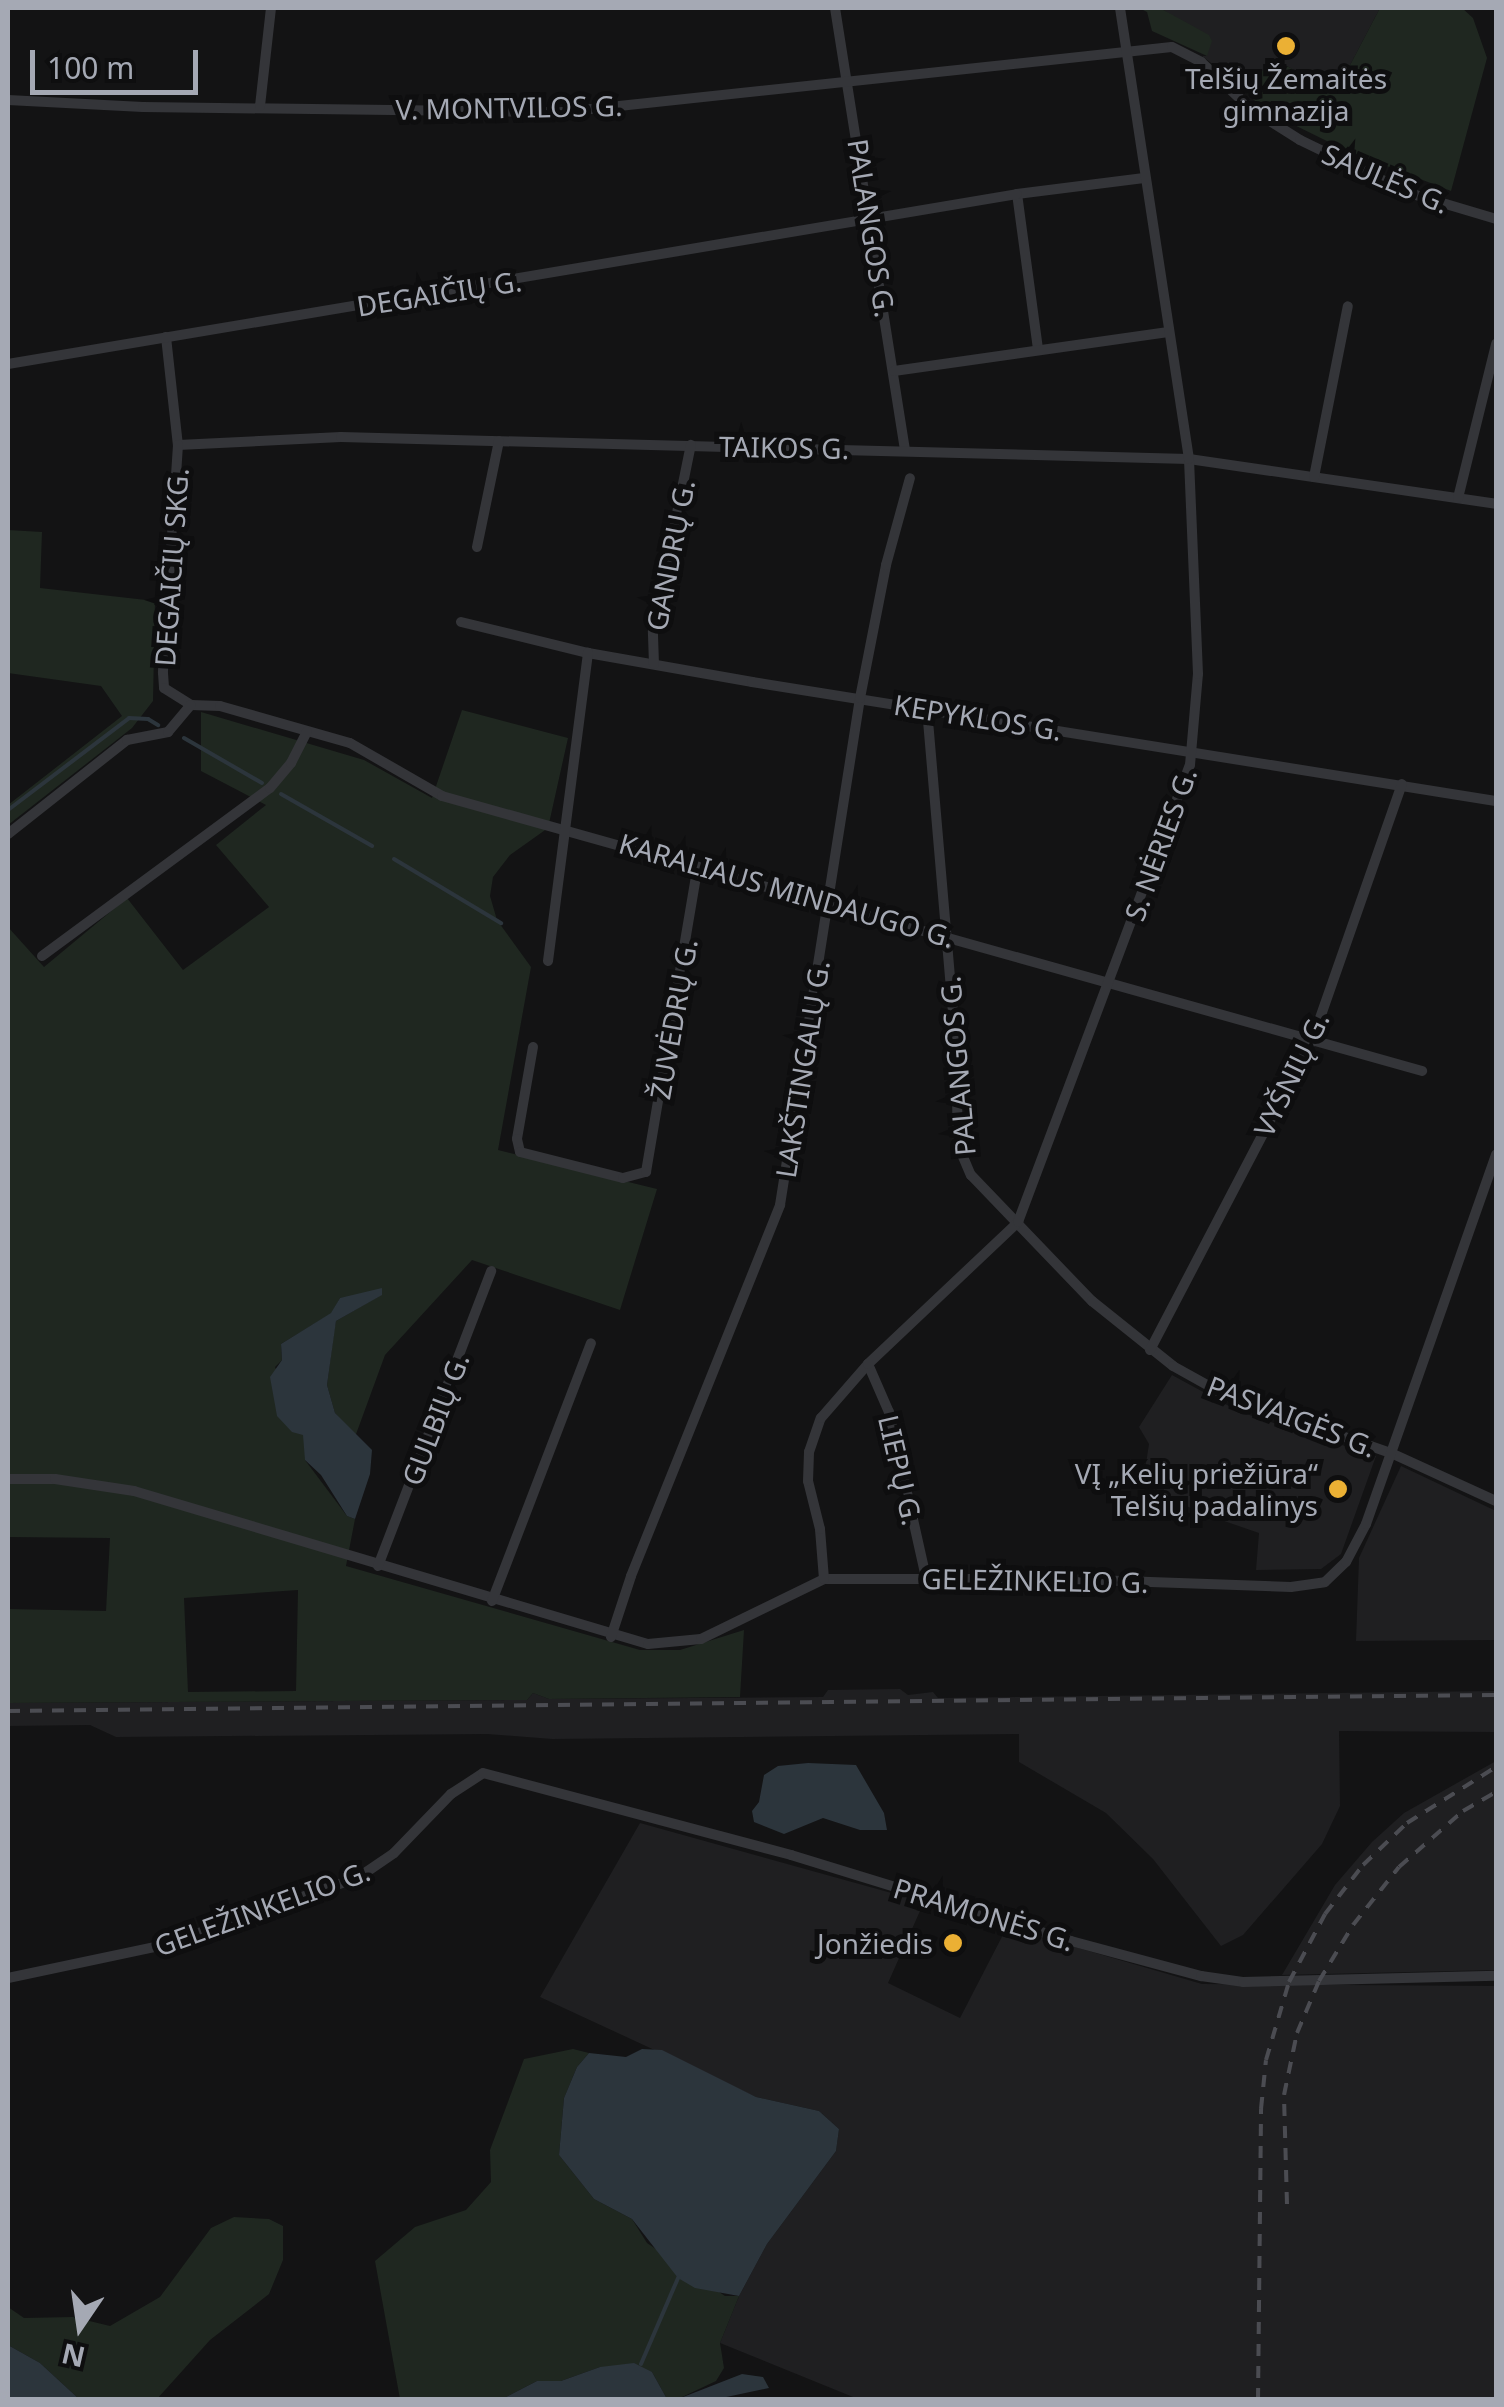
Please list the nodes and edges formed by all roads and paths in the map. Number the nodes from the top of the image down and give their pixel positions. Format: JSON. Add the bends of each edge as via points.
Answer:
{"nodes":[{"id":1,"x":271,"y":8,"type":"edge"},
{"id":2,"x":835,"y":8,"type":"edge"},
{"id":3,"x":1120,"y":8,"type":"edge"},
{"id":4,"x":1127,"y":48,"type":"junction"},
{"id":5,"x":848,"y":81,"type":"junction"},
{"id":6,"x":8,"y":100,"type":"edge"},
{"id":7,"x":260,"y":106,"type":"junction"},
{"id":8,"x":1144,"y":178,"type":"junction"},
{"id":9,"x":1017,"y":194,"type":"junction"},
{"id":10,"x":870,"y":217,"type":"junction"},
{"id":11,"x":1496,"y":219,"type":"edge"},
{"id":12,"x":1348,"y":306,"type":"dead end"},
{"id":13,"x":1168,"y":332,"type":"junction"},
{"id":14,"x":166,"y":336,"type":"junction"},
{"id":15,"x":1496,"y":344,"type":"edge"},
{"id":16,"x":1038,"y":349,"type":"junction"},
{"id":17,"x":8,"y":364,"type":"edge"},
{"id":18,"x":894,"y":371,"type":"junction"},
{"id":19,"x":500,"y":441,"type":"junction"},
{"id":20,"x":178,"y":445,"type":"junction"},
{"id":21,"x":691,"y":445,"type":"junction"},
{"id":22,"x":905,"y":449,"type":"junction"},
{"id":23,"x":1189,"y":459,"type":"junction"},
{"id":24,"x":910,"y":478,"type":"dead end"},
{"id":25,"x":1314,"y":478,"type":"junction"},
{"id":26,"x":1458,"y":498,"type":"junction"},
{"id":27,"x":1496,"y":504,"type":"edge"},
{"id":28,"x":476,"y":547,"type":"dead end"},
{"id":29,"x":461,"y":622,"type":"dead end"},
{"id":30,"x":588,"y":652,"type":"junction"},
{"id":31,"x":654,"y":664,"type":"junction"},
{"id":32,"x":164,"y":688,"type":"joint"},
{"id":33,"x":860,"y":698,"type":"junction"},
{"id":34,"x":190,"y":705,"type":"junction"},
{"id":35,"x":927,"y":709,"type":"junction"},
{"id":36,"x":307,"y":732,"type":"junction"},
{"id":37,"x":1192,"y":752,"type":"junction"},
{"id":38,"x":1402,"y":784,"type":"junction"},
{"id":39,"x":1496,"y":801,"type":"edge"},
{"id":40,"x":567,"y":828,"type":"junction"},
{"id":41,"x":8,"y":834,"type":"edge"},
{"id":42,"x":698,"y":866,"type":"junction"},
{"id":43,"x":829,"y":902,"type":"junction"},
{"id":44,"x":944,"y":934,"type":"junction"},
{"id":45,"x":42,"y":956,"type":"dead end"},
{"id":46,"x":548,"y":960,"type":"dead end"},
{"id":47,"x":1110,"y":980,"type":"junction"},
{"id":48,"x":1312,"y":1038,"type":"junction"},
{"id":49,"x":533,"y":1046,"type":"dead end"},
{"id":50,"x":1422,"y":1071,"type":"dead end"},
{"id":51,"x":1496,"y":1154,"type":"edge"},
{"id":52,"x":1018,"y":1222,"type":"junction"},
{"id":53,"x":491,"y":1271,"type":"dead end"},
{"id":54,"x":591,"y":1343,"type":"dead end"},
{"id":55,"x":1150,"y":1350,"type":"junction"},
{"id":56,"x":868,"y":1364,"type":"junction"},
{"id":57,"x":1391,"y":1453,"type":"junction"},
{"id":58,"x":8,"y":1478,"type":"edge"},
{"id":59,"x":1496,"y":1500,"type":"edge"},
{"id":60,"x":378,"y":1566,"type":"junction"},
{"id":61,"x":824,"y":1578,"type":"junction"},
{"id":62,"x":926,"y":1578,"type":"junction"},
{"id":63,"x":492,"y":1601,"type":"junction"},
{"id":64,"x":612,"y":1637,"type":"junction"},
{"id":65,"x":483,"y":1773,"type":"joint"},
{"id":66,"x":1496,"y":1976,"type":"edge"},
{"id":67,"x":8,"y":1978,"type":"edge"}],
"edges":[{"from":1,"to":7,"type":"street"},
{"from":2,"to":5,"type":"street","name":"PALANGOS G."},
{"from":3,"to":4,"type":"street","name":"S. NĖRIES G."},
{"from":4,"to":5,"type":"street","name":"V. MONTVILOS G."},
{"from":4,"to":8,"type":"street","name":"S. NĖRIES G."},
{"from":4,"to":11,"type":"street","name":"SAULĖS G.","via":[[1187,52],[1251,109],[1300,140],[1408,194]]},
{"from":5,"to":7,"type":"street","name":"V. MONTVILOS G.","via":[[563,112]]},
{"from":5,"to":10,"type":"street","name":"PALANGOS G."},
{"from":6,"to":7,"type":"street","name":"V. MONTVILOS G."},
{"from":8,"to":9,"type":"street","name":"DEGAIČIŲ G."},
{"from":8,"to":13,"type":"street","name":"S. NĖRIES G."},
{"from":9,"to":10,"type":"street","name":"DEGAIČIŲ G."},
{"from":9,"to":16,"type":"street"},
{"from":10,"to":14,"type":"street","name":"DEGAIČIŲ G."},
{"from":10,"to":18,"type":"street","name":"PALANGOS G."},
{"from":12,"to":25,"type":"street"},
{"from":13,"to":16,"type":"street"},
{"from":13,"to":23,"type":"street","name":"S. NĖRIES G."},
{"from":14,"to":17,"type":"street","name":"DEGAIČIŲ G."},
{"from":14,"to":20,"type":"street"},
{"from":15,"to":26,"type":"street"},
{"from":16,"to":18,"type":"street"},
{"from":18,"to":22,"type":"street","name":"PALANGOS G."},
{"from":19,"to":20,"type":"street","name":"TAIKOS G.","via":[[340,437]]},
{"from":19,"to":21,"type":"street","name":"TAIKOS G."},
{"from":19,"to":28,"type":"street"},
{"from":20,"to":32,"type":"street","name":"DEGAIČIŲ SKG."},
{"from":21,"to":22,"type":"street","name":"TAIKOS G."},
{"from":21,"to":31,"type":"street","name":"GANDRŲ G.","via":[[653,631]]},
{"from":22,"to":23,"type":"street","name":"TAIKOS G."},
{"from":23,"to":25,"type":"street","name":"TAIKOS G."},
{"from":23,"to":37,"type":"street","name":"S. NĖRIES G.","via":[[1198,674]]},
{"from":24,"to":33,"type":"street","name":"LAKŠTINGALŲ G."},
{"from":25,"to":26,"type":"street","name":"TAIKOS G."},
{"from":26,"to":27,"type":"street","name":"TAIKOS G."},
{"from":29,"to":30,"type":"street","name":"KEPYKLOS G."},
{"from":30,"to":31,"type":"street","name":"KEPYKLOS G."},
{"from":30,"to":40,"type":"street"},
{"from":31,"to":33,"type":"street","name":"KEPYKLOS G."},
{"from":32,"to":34,"type":"street","name":"KARALIAUS MINDAUGO G."},
{"from":33,"to":35,"type":"street","name":"KEPYKLOS G."},
{"from":33,"to":43,"type":"street","name":"LAKŠTINGALŲ G."},
{"from":34,"to":36,"type":"street","name":"KARALIAUS MINDAUGO G.","via":[[220,706]]},
{"from":34,"to":41,"type":"street","name":"DEGAIČIŲ SKG.","via":[[168,732],[127,740]]},
{"from":35,"to":37,"type":"street","name":"KEPYKLOS G."},
{"from":35,"to":44,"type":"street","name":"PALANGOS G."},
{"from":36,"to":40,"type":"street","name":"KARALIAUS MINDAUGO G.","via":[[350,743],[442,796]]},
{"from":36,"to":45,"type":"street","via":[[270,788]]},
{"from":37,"to":38,"type":"street","name":"KEPYKLOS G."},
{"from":37,"to":47,"type":"street","name":"S. NĖRIES G."},
{"from":38,"to":39,"type":"street","name":"KEPYKLOS G."},
{"from":38,"to":48,"type":"street","name":"VYŠNIŲ G."},
{"from":40,"to":42,"type":"street","name":"KARALIAUS MINDAUGO G."},
{"from":40,"to":46,"type":"street"},
{"from":42,"to":43,"type":"street","name":"KARALIAUS MINDAUGO G."},
{"from":42,"to":49,"type":"street","name":"ŽUVĖDRŲ G.","via":[[646,1172],[623,1178],[520,1152]]},
{"from":43,"to":44,"type":"street","name":"KARALIAUS MINDAUGO G."},
{"from":43,"to":64,"type":"street","name":"LAKŠTINGALŲ G.","via":[[780,1205]]},
{"from":44,"to":47,"type":"street","name":"KARALIAUS MINDAUGO G."},
{"from":44,"to":52,"type":"street","name":"PALANGOS G.","via":[[960,1154],[970,1176]]},
{"from":47,"to":48,"type":"street","name":"KARALIAUS MINDAUGO G."},
{"from":47,"to":52,"type":"street","name":"S. NĖRIES G."},
{"from":48,"to":50,"type":"street","name":"KARALIAUS MINDAUGO G."},
{"from":48,"to":55,"type":"street","name":"VYŠNIŲ G."},
{"from":51,"to":57,"type":"street","name":"GELEŽINKELIO G."},
{"from":52,"to":55,"type":"street","name":"PASVAIGĖS G.","via":[[1092,1302]]},
{"from":52,"to":56,"type":"street","name":"S. NĖRIES G."},
{"from":53,"to":60,"type":"street","name":"GULBIŲ G."},
{"from":54,"to":63,"type":"street"},
{"from":55,"to":57,"type":"street","name":"PASVAIGĖS G.","via":[[1227,1396]]},
{"from":56,"to":61,"type":"street","name":"S. NĖRIES G.","via":[[821,1418],[810,1452],[808,1481]]},
{"from":56,"to":62,"type":"street","name":"LIEPŲ G.","via":[[889,1412]]},
{"from":57,"to":59,"type":"street","name":"PASVAIGĖS G."},
{"from":57,"to":62,"type":"street","name":"GELEŽINKELIO G.","via":[[1353,1550],[1325,1582],[1291,1587]]},
{"from":58,"to":60,"type":"street","name":"GELEŽINKELIO G.","via":[[134,1491]]},
{"from":60,"to":63,"type":"street","name":"GELEŽINKELIO G."},
{"from":61,"to":62,"type":"street","name":"GELEŽINKELIO G."},
{"from":61,"to":64,"type":"street","name":"GELEŽINKELIO G.","via":[[701,1639],[648,1644]]},
{"from":63,"to":64,"type":"street","name":"GELEŽINKELIO G."},
{"from":65,"to":66,"type":"street","name":"PRAMONĖS G.","via":[[792,1855],[1202,1976],[1290,1982]]},
{"from":65,"to":67,"type":"street","name":"GELEŽINKELIO G.","via":[[359,1876],[164,1946]]}]}
